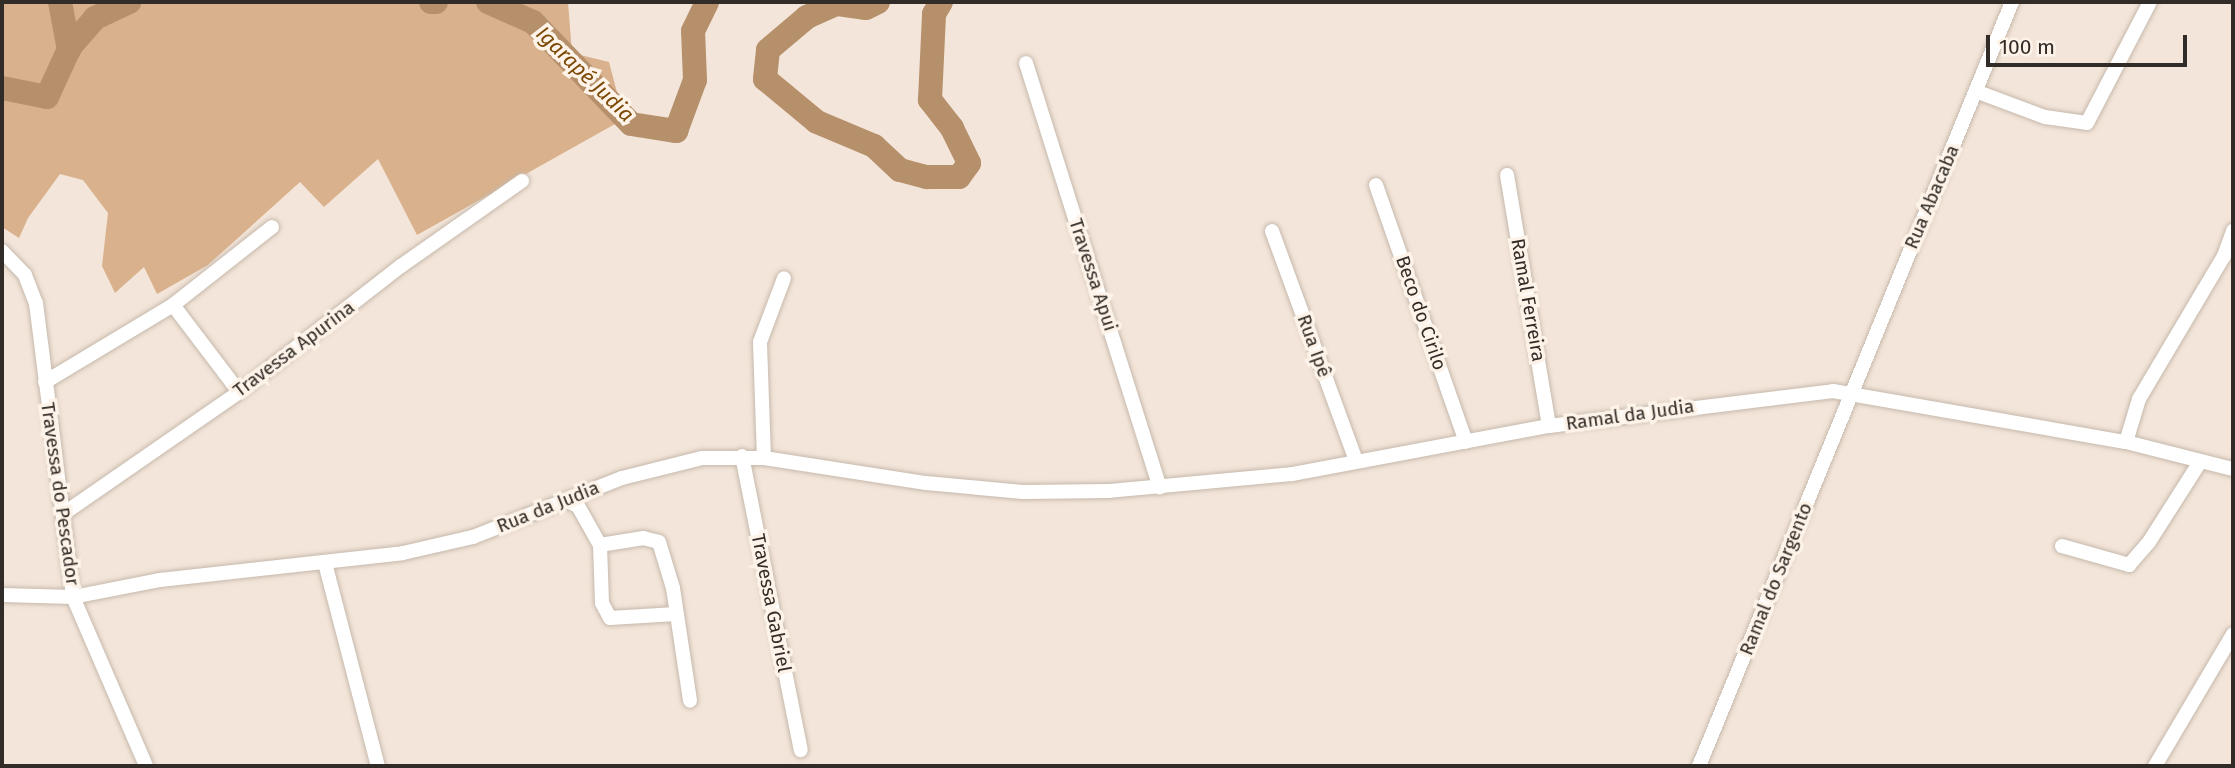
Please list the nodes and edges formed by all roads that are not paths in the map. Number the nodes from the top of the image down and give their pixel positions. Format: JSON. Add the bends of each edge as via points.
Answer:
{"nodes":[{"id":1,"x":2012,"y":2,"type":"edge"},
{"id":2,"x":2150,"y":2,"type":"edge"},
{"id":3,"x":1026,"y":62,"type":"dead end"},
{"id":4,"x":1978,"y":92,"type":"junction"},
{"id":5,"x":1507,"y":175,"type":"dead end"},
{"id":6,"x":522,"y":181,"type":"dead end"},
{"id":7,"x":1376,"y":185,"type":"dead end"},
{"id":8,"x":272,"y":227,"type":"dead end"},
{"id":9,"x":2233,"y":230,"type":"edge"},
{"id":10,"x":1272,"y":231,"type":"dead end"},
{"id":11,"x":6,"y":254,"type":"edge"},
{"id":12,"x":784,"y":278,"type":"dead end"},
{"id":13,"x":173,"y":305,"type":"junction"},
{"id":14,"x":45,"y":382,"type":"junction"},
{"id":15,"x":239,"y":392,"type":"junction"},
{"id":16,"x":1855,"y":392,"type":"junction"},
{"id":17,"x":1549,"y":426,"type":"junction"},
{"id":18,"x":1466,"y":442,"type":"junction"},
{"id":19,"x":2126,"y":442,"type":"junction"},
{"id":20,"x":742,"y":456,"type":"junction"},
{"id":21,"x":764,"y":458,"type":"junction"},
{"id":22,"x":1356,"y":461,"type":"junction"},
{"id":23,"x":2200,"y":462,"type":"junction"},
{"id":24,"x":2233,"y":469,"type":"edge"},
{"id":25,"x":1160,"y":487,"type":"junction"},
{"id":26,"x":1023,"y":492,"type":"joint"},
{"id":27,"x":565,"y":500,"type":"junction"},
{"id":28,"x":63,"y":514,"type":"junction"},
{"id":29,"x":600,"y":545,"type":"junction"},
{"id":30,"x":2062,"y":546,"type":"dead end"},
{"id":31,"x":325,"y":563,"type":"junction"},
{"id":32,"x":2,"y":595,"type":"edge"},
{"id":33,"x":73,"y":597,"type":"junction"},
{"id":34,"x":676,"y":614,"type":"junction"},
{"id":35,"x":2233,"y":634,"type":"edge"},
{"id":36,"x":690,"y":701,"type":"dead end"},
{"id":37,"x":801,"y":750,"type":"dead end"},
{"id":38,"x":146,"y":766,"type":"edge"},
{"id":39,"x":378,"y":766,"type":"edge"},
{"id":40,"x":1699,"y":766,"type":"edge"},
{"id":41,"x":2155,"y":766,"type":"edge"}],
"edges":[{"from":1,"to":4,"type":"street","name":"Rua Abacaba"},
{"from":2,"to":4,"type":"street","via":[[2087,123],[2045,117]]},
{"from":3,"to":25,"type":"street","name":"Travessa Apui"},
{"from":4,"to":16,"type":"street","name":"Rua Abacaba","via":[[1913,238]]},
{"from":5,"to":17,"type":"street","name":"Ramal Ferreira"},
{"from":6,"to":15,"type":"street","name":"Travessa Apurina","via":[[401,266]]},
{"from":7,"to":18,"type":"street","name":"Beco do Cirilo"},
{"from":8,"to":13,"type":"street"},
{"from":9,"to":19,"type":"street","via":[[2224,256],[2139,398]]},
{"from":10,"to":22,"type":"street","name":"Rua Ipê"},
{"from":11,"to":14,"type":"street","name":"Travessa do Pescador","via":[[31,286]]},
{"from":12,"to":21,"type":"street","via":[[760,342]]},
{"from":13,"to":14,"type":"street"},
{"from":13,"to":15,"type":"street"},
{"from":14,"to":28,"type":"street","name":"Travessa do Pescador"},
{"from":15,"to":28,"type":"street","name":"Travessa Apurina"},
{"from":16,"to":17,"type":"street","name":"Ramal da Judia","via":[[1783,394]]},
{"from":16,"to":19,"type":"street","name":"Ramal da Judia"},
{"from":16,"to":40,"type":"street","name":"Ramal do Sargento"},
{"from":17,"to":18,"type":"street","name":"Ramal da Judia"},
{"from":18,"to":22,"type":"street","name":"Ramal da Judia"},
{"from":19,"to":23,"type":"street","name":"Ramal da Judia"},
{"from":20,"to":21,"type":"street","name":"Rua da Judia"},
{"from":20,"to":27,"type":"street","name":"Rua da Judia","via":[[702,458],[622,478]]},
{"from":20,"to":37,"type":"street","name":"Travessa Gabriel"},
{"from":21,"to":26,"type":"street","name":"Rua da Judia","via":[[926,483]]},
{"from":22,"to":25,"type":"street","name":"Ramal da Judia","via":[[1292,474]]},
{"from":23,"to":24,"type":"street","name":"Ramal da Judia"},
{"from":23,"to":30,"type":"street","via":[[2129,565]]},
{"from":25,"to":26,"type":"street","name":"Ramal da Judia"},
{"from":27,"to":29,"type":"street","via":[[578,506]]},
{"from":27,"to":31,"type":"street","name":"Rua da Judia","via":[[473,537]]},
{"from":28,"to":33,"type":"street","name":"Travessa do Pescador"},
{"from":29,"to":34,"type":"street","via":[[643,538],[659,542]]},
{"from":29,"to":34,"type":"street","via":[[602,603],[610,618]]},
{"from":31,"to":33,"type":"street","name":"Rua da Judia","via":[[160,580]]},
{"from":31,"to":39,"type":"street"},
{"from":32,"to":33,"type":"street","name":"Rua da Judia"},
{"from":33,"to":38,"type":"street","name":"Travessa do Pescador"},
{"from":34,"to":36,"type":"street"},
{"from":35,"to":41,"type":"street"}]}
